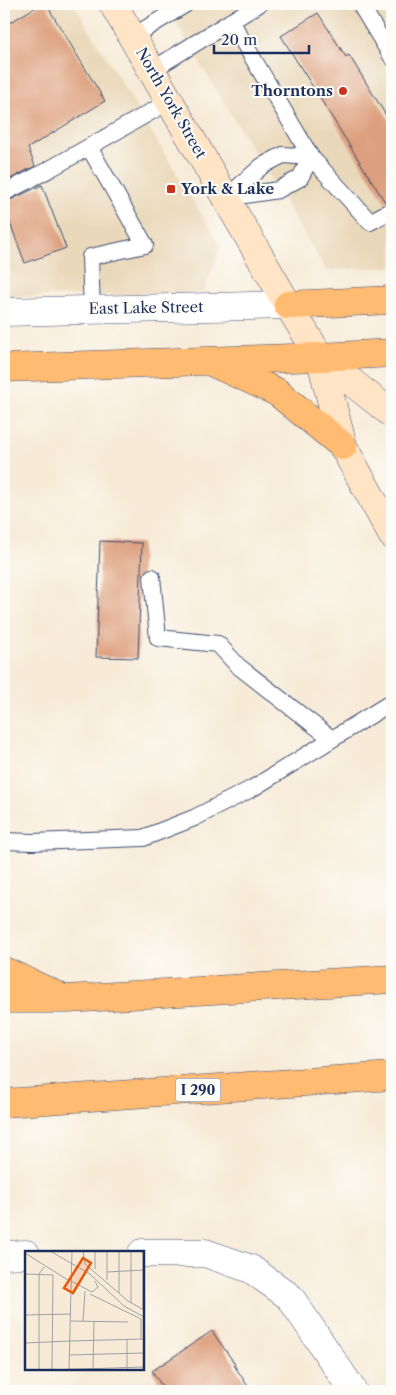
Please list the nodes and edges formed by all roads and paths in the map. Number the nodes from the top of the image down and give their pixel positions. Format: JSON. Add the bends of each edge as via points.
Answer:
{"nodes":[{"id":1,"x":113,"y":4,"type":"edge"},
{"id":2,"x":186,"y":4,"type":"edge"},
{"id":3,"x":259,"y":4,"type":"edge"},
{"id":4,"x":360,"y":4,"type":"edge"},
{"id":5,"x":231,"y":21,"type":"junction"},
{"id":6,"x":132,"y":37,"type":"junction"},
{"id":7,"x":392,"y":57,"type":"edge"},
{"id":8,"x":152,"y":70,"type":"junction"},
{"id":9,"x":170,"y":101,"type":"junction"},
{"id":10,"x":88,"y":148,"type":"junction"},
{"id":11,"x":311,"y":157,"type":"junction"},
{"id":12,"x":4,"y":193,"type":"edge"},
{"id":13,"x":226,"y":198,"type":"junction"},
{"id":14,"x":392,"y":210,"type":"edge"},
{"id":15,"x":392,"y":300,"type":"edge"},
{"id":16,"x":288,"y":305,"type":"junction"},
{"id":17,"x":92,"y":310,"type":"junction"},
{"id":18,"x":4,"y":312,"type":"edge"},
{"id":19,"x":392,"y":353,"type":"edge"},
{"id":20,"x":320,"y":357,"type":"junction"},
{"id":21,"x":209,"y":361,"type":"junction"},
{"id":22,"x":4,"y":368,"type":"edge"},
{"id":23,"x":392,"y":414,"type":"edge"},
{"id":24,"x":343,"y":446,"type":"junction"},
{"id":25,"x":392,"y":535,"type":"edge"},
{"id":26,"x":152,"y":577,"type":"dead end"},
{"id":27,"x":392,"y":702,"type":"edge"},
{"id":28,"x":332,"y":739,"type":"junction"},
{"id":29,"x":4,"y":841,"type":"edge"},
{"id":30,"x":4,"y":971,"type":"edge"},
{"id":31,"x":392,"y":979,"type":"edge"},
{"id":32,"x":4,"y":999,"type":"edge"},
{"id":33,"x":67,"y":999,"type":"junction"},
{"id":34,"x":392,"y":1076,"type":"edge"},
{"id":35,"x":4,"y":1103,"type":"edge"},
{"id":36,"x":144,"y":1253,"type":"edge"},
{"id":37,"x":25,"y":1254,"type":"edge"},
{"id":38,"x":4,"y":1255,"type":"edge"},
{"id":39,"x":353,"y":1391,"type":"edge"}],
"edges":[{"from":1,"to":6,"type":"main road","name":"North York Street"},
{"from":2,"to":6,"type":"lane"},
{"from":3,"to":5,"type":"lane"},
{"from":4,"to":7,"type":"lane"},
{"from":5,"to":8,"type":"lane"},
{"from":5,"to":11,"type":"lane"},
{"from":6,"to":8,"type":"main road","name":"North York Street"},
{"from":8,"to":9,"type":"main road","name":"North York Street"},
{"from":9,"to":10,"type":"lane"},
{"from":9,"to":13,"type":"main road","name":"North York Street"},
{"from":10,"to":12,"type":"lane"},
{"from":10,"to":17,"type":"lane","via":[[144,244],[90,257]]},
{"from":11,"to":13,"type":"lane","via":[[283,155],[262,166]]},
{"from":11,"to":13,"type":"lane","via":[[300,178],[278,190]]},
{"from":11,"to":14,"type":"lane","via":[[370,222]]},
{"from":13,"to":16,"type":"main road","name":"North York Street"},
{"from":15,"to":16,"type":"main road"},
{"from":16,"to":17,"type":"street","name":"East Lake Street"},
{"from":16,"to":20,"type":"main road","name":"North York Street"},
{"from":17,"to":18,"type":"street","name":"East Lake Street"},
{"from":19,"to":20,"type":"main road"},
{"from":20,"to":21,"type":"main road"},
{"from":20,"to":23,"type":"main road","name":"North York Street"},
{"from":20,"to":24,"type":"main road","name":"North York Street"},
{"from":21,"to":22,"type":"main road"},
{"from":21,"to":24,"type":"main road","via":[[276,392]]},
{"from":24,"to":25,"type":"main road","name":"North York Street"},
{"from":26,"to":28,"type":"lane","via":[[158,638],[218,644],[238,666]]},
{"from":27,"to":28,"type":"lane"},
{"from":28,"to":29,"type":"lane","via":[[253,788],[194,818],[143,838]]},
{"from":30,"to":33,"type":"main road"},
{"from":31,"to":33,"type":"main road"},
{"from":32,"to":33,"type":"main road"},
{"from":34,"to":35,"type":"main road","number":"I 290"},
{"from":36,"to":39,"type":"street","via":[[205,1253],[251,1269],[290,1296]]},
{"from":37,"to":38,"type":"street"}]}
